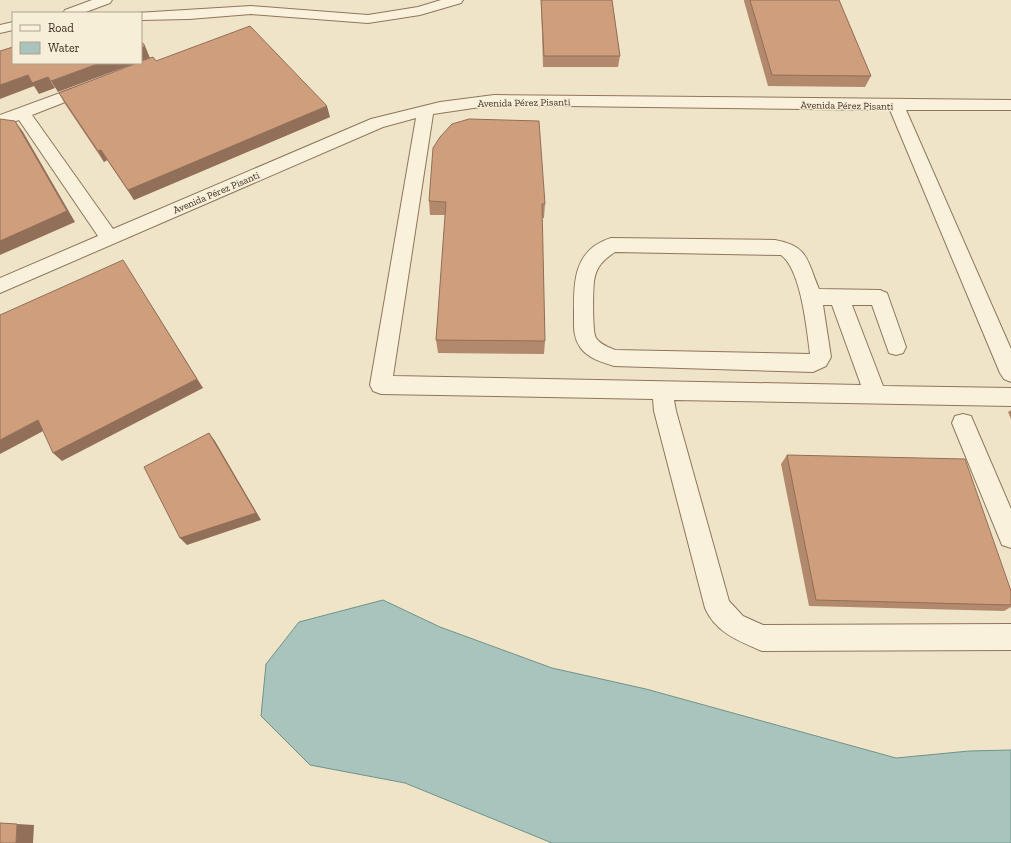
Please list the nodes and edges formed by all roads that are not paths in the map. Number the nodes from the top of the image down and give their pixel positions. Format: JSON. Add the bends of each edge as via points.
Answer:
{"nodes":[{"id":1,"x":105,"y":0,"type":"edge"},
{"id":2,"x":456,"y":0,"type":"edge"},
{"id":3,"x":73,"y":12,"type":"edge"},
{"id":4,"x":142,"y":16,"type":"edge"},
{"id":5,"x":12,"y":26,"type":"edge"},
{"id":6,"x":0,"y":29,"type":"edge"},
{"id":7,"x":0,"y":34,"type":"edge"},
{"id":8,"x":12,"y":36,"type":"edge"},
{"id":9,"x":100,"y":83,"type":"edge"},
{"id":10,"x":896,"y":105,"type":"junction"},
{"id":11,"x":1011,"y":105,"type":"edge"},
{"id":12,"x":425,"y":110,"type":"junction"},
{"id":13,"x":22,"y":113,"type":"junction"},
{"id":14,"x":0,"y":121,"type":"edge"},
{"id":15,"x":109,"y":237,"type":"junction"},
{"id":16,"x":0,"y":286,"type":"edge"},
{"id":17,"x":812,"y":297,"type":"junction"},
{"id":18,"x":839,"y":297,"type":"junction"},
{"id":19,"x":896,"y":347,"type":"dead end"},
{"id":20,"x":1011,"y":373,"type":"edge"},
{"id":21,"x":662,"y":390,"type":"junction"},
{"id":22,"x":874,"y":394,"type":"junction"},
{"id":23,"x":1011,"y":397,"type":"edge"},
{"id":24,"x":963,"y":423,"type":"dead end"},
{"id":25,"x":1011,"y":537,"type":"edge"},
{"id":26,"x":1011,"y":637,"type":"edge"}],
"edges":[{"from":1,"to":3,"type":"street"},
{"from":2,"to":4,"type":"street","via":[[420,11],[368,19],[250,10]]},
{"from":5,"to":6,"type":"street"},
{"from":7,"to":8,"type":"street"},
{"from":9,"to":13,"type":"street"},
{"from":10,"to":11,"type":"street","name":"Avenida Pérez Pisanti"},
{"from":10,"to":12,"type":"street","name":"Avenida Pérez Pisanti","via":[[494,100]]},
{"from":10,"to":20,"type":"street"},
{"from":12,"to":15,"type":"street","name":"Avenida Pérez Pisanti","via":[[376,123]]},
{"from":12,"to":21,"type":"street","via":[[381,385]]},
{"from":13,"to":14,"type":"street"},
{"from":13,"to":15,"type":"street"},
{"from":15,"to":16,"type":"street","name":"Avenida Pérez Pisanti"},
{"from":17,"to":17,"type":"street","via":[[795,255],[786,249],[611,245],[590,262],[584,273],[585,337],[596,351],[614,358],[813,363],[821,357]]},
{"from":17,"to":18,"type":"street"},
{"from":18,"to":19,"type":"street","via":[[878,290]]},
{"from":18,"to":22,"type":"street"},
{"from":21,"to":22,"type":"street"},
{"from":21,"to":26,"type":"street","via":[[665,411],[718,608],[734,625],[762,638]]},
{"from":22,"to":23,"type":"street"},
{"from":24,"to":25,"type":"street"}]}
